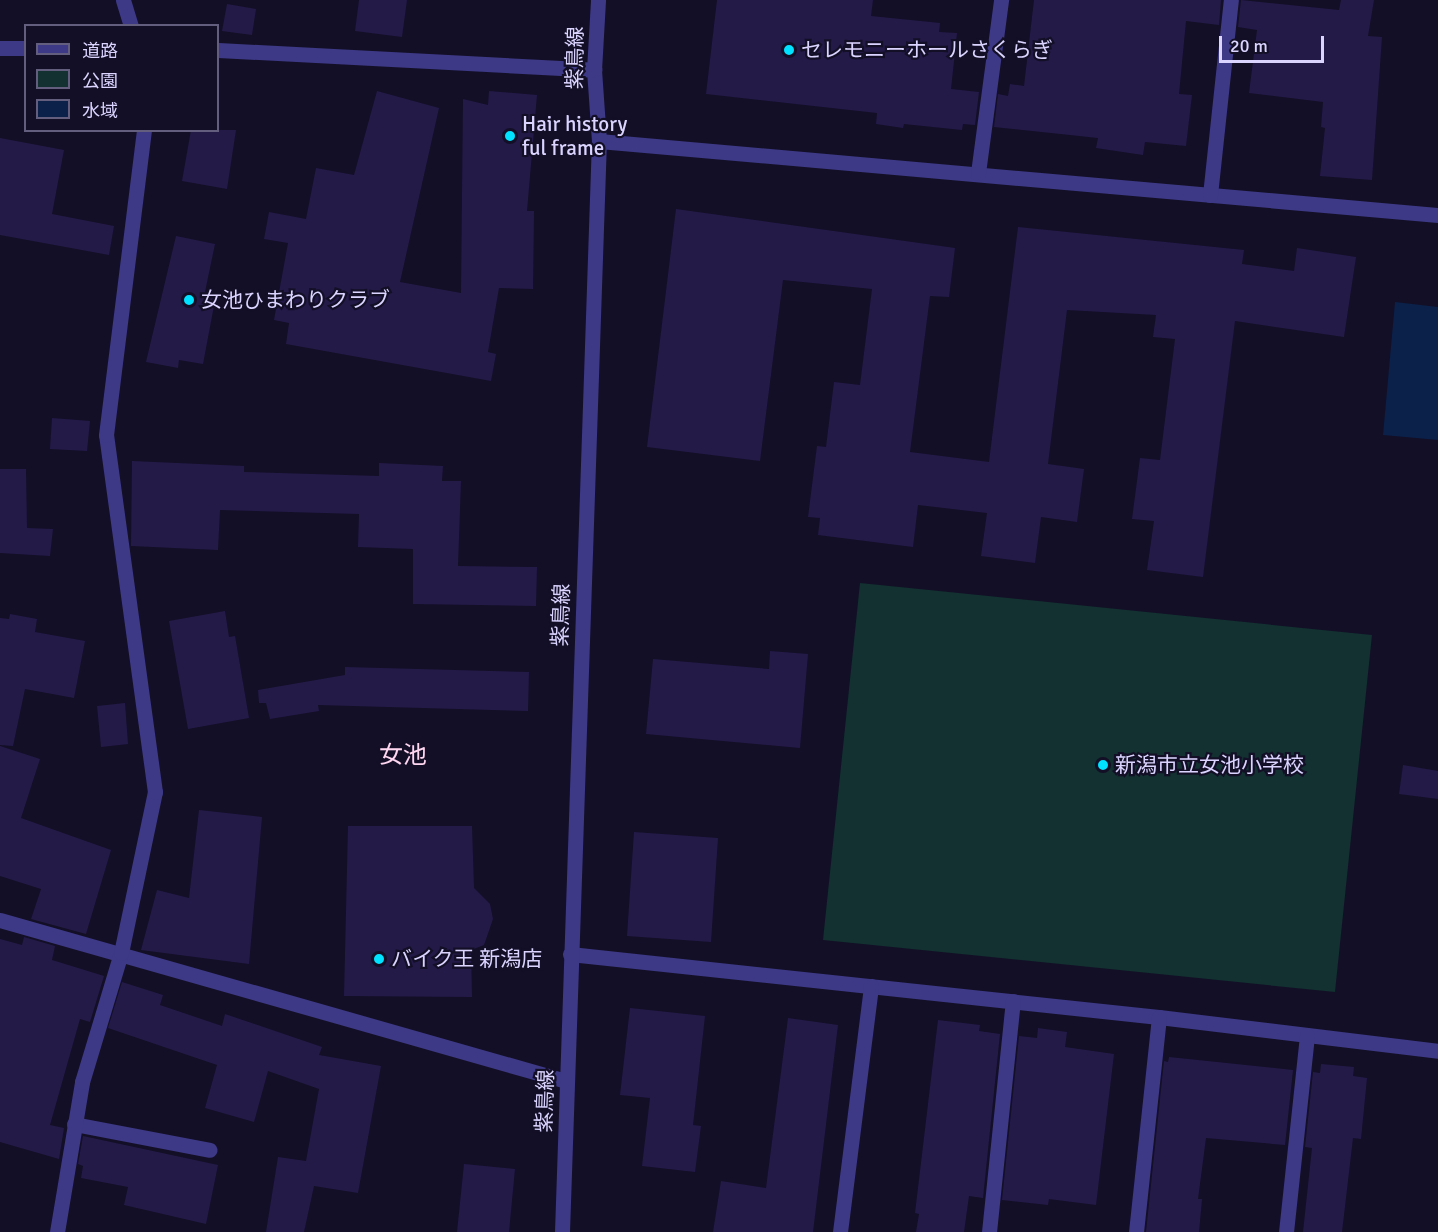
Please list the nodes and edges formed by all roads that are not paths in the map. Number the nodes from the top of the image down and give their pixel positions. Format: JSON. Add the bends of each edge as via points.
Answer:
{"nodes":[{"id":1,"x":123,"y":0,"type":"edge"},
{"id":2,"x":598,"y":0,"type":"edge"},
{"id":3,"x":1001,"y":0,"type":"edge"},
{"id":4,"x":1231,"y":0,"type":"edge"},
{"id":5,"x":130,"y":24,"type":"edge"},
{"id":6,"x":0,"y":48,"type":"edge"},
{"id":7,"x":24,"y":48,"type":"edge"},
{"id":8,"x":219,"y":50,"type":"edge"},
{"id":9,"x":594,"y":70,"type":"junction"},
{"id":10,"x":144,"y":132,"type":"edge"},
{"id":11,"x":599,"y":141,"type":"junction"},
{"id":12,"x":978,"y":173,"type":"junction"},
{"id":13,"x":1210,"y":195,"type":"junction"},
{"id":14,"x":1438,"y":215,"type":"edge"},
{"id":15,"x":0,"y":920,"type":"edge"},
{"id":16,"x":121,"y":953,"type":"junction"},
{"id":17,"x":570,"y":954,"type":"junction"},
{"id":18,"x":871,"y":986,"type":"junction"},
{"id":19,"x":1013,"y":1001,"type":"junction"},
{"id":20,"x":1159,"y":1017,"type":"junction"},
{"id":21,"x":1307,"y":1035,"type":"junction"},
{"id":22,"x":1438,"y":1051,"type":"edge"},
{"id":23,"x":566,"y":1081,"type":"junction"},
{"id":24,"x":74,"y":1125,"type":"junction"},
{"id":25,"x":210,"y":1150,"type":"dead end"},
{"id":26,"x":57,"y":1232,"type":"edge"},
{"id":27,"x":562,"y":1232,"type":"edge"},
{"id":28,"x":840,"y":1232,"type":"edge"},
{"id":29,"x":989,"y":1232,"type":"edge"},
{"id":30,"x":1136,"y":1232,"type":"edge"},
{"id":31,"x":1286,"y":1232,"type":"edge"}],
"edges":[{"from":1,"to":5,"type":"street"},
{"from":2,"to":9,"type":"street","name":"紫鳥線"},
{"from":3,"to":12,"type":"street"},
{"from":4,"to":13,"type":"street"},
{"from":6,"to":7,"type":"street"},
{"from":8,"to":9,"type":"street"},
{"from":9,"to":11,"type":"street","name":"紫鳥線"},
{"from":10,"to":16,"type":"street","via":[[106,435],[155,792]]},
{"from":11,"to":12,"type":"street"},
{"from":11,"to":17,"type":"street","name":"紫鳥線"},
{"from":12,"to":13,"type":"street"},
{"from":13,"to":14,"type":"street"},
{"from":15,"to":16,"type":"street"},
{"from":16,"to":23,"type":"street"},
{"from":16,"to":24,"type":"street","via":[[82,1082]]},
{"from":17,"to":18,"type":"street"},
{"from":17,"to":23,"type":"street","name":"紫鳥線"},
{"from":18,"to":19,"type":"street"},
{"from":18,"to":28,"type":"street"},
{"from":19,"to":20,"type":"street"},
{"from":19,"to":29,"type":"street"},
{"from":20,"to":21,"type":"street"},
{"from":20,"to":30,"type":"street"},
{"from":21,"to":22,"type":"street"},
{"from":21,"to":31,"type":"street"},
{"from":23,"to":27,"type":"street","name":"紫鳥線"},
{"from":24,"to":25,"type":"street"},
{"from":24,"to":26,"type":"street"}]}
